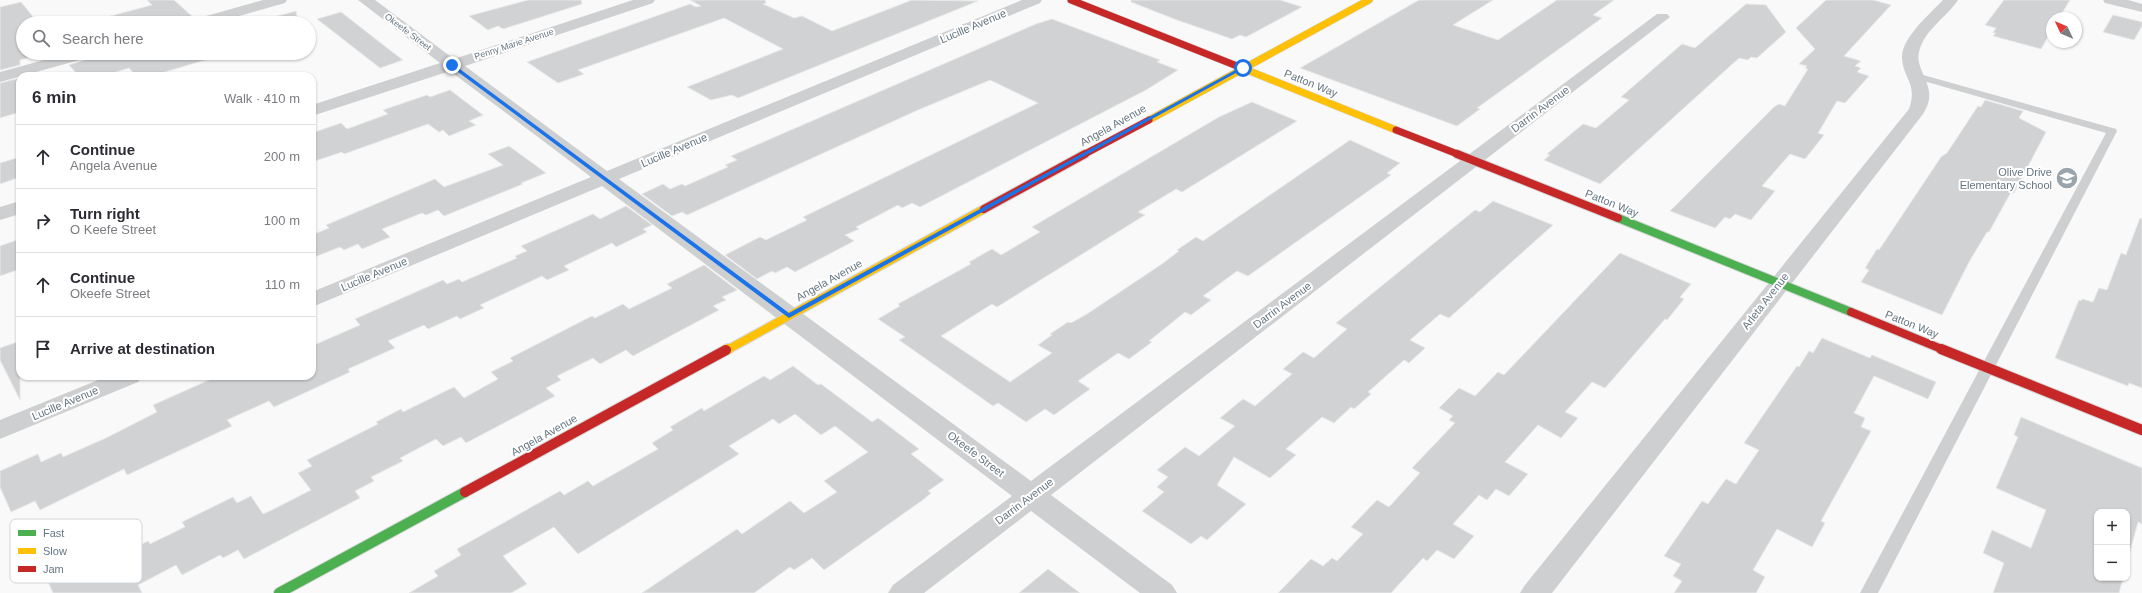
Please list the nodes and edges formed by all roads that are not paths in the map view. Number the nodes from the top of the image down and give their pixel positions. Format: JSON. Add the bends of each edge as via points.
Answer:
{"nodes":[{"id":1,"x":280,"y":0,"type":"edge"},
{"id":2,"x":364,"y":0,"type":"edge"},
{"id":3,"x":648,"y":0,"type":"edge"},
{"id":4,"x":1035,"y":0,"type":"edge"},
{"id":5,"x":1071,"y":0,"type":"edge"},
{"id":6,"x":1369,"y":0,"type":"edge"},
{"id":7,"x":1951,"y":0,"type":"edge"},
{"id":8,"x":2110,"y":0,"type":"edge"},
{"id":9,"x":2142,"y":8,"type":"edge"},
{"id":10,"x":222,"y":16,"type":"edge"},
{"id":11,"x":1662,"y":17,"type":"dead end"},
{"id":12,"x":62,"y":60,"type":"edge"},
{"id":13,"x":452,"y":65,"type":"junction"},
{"id":14,"x":1243,"y":68,"type":"junction"},
{"id":15,"x":18,"y":72,"type":"edge"},
{"id":16,"x":16,"y":73,"type":"edge"},
{"id":17,"x":1916,"y":76,"type":"junction"},
{"id":18,"x":0,"y":77,"type":"edge"},
{"id":19,"x":316,"y":110,"type":"edge"},
{"id":20,"x":1473,"y":160,"type":"junction"},
{"id":21,"x":605,"y":179,"type":"junction"},
{"id":22,"x":16,"y":208,"type":"edge"},
{"id":23,"x":0,"y":214,"type":"edge"},
{"id":24,"x":1780,"y":283,"type":"junction"},
{"id":25,"x":316,"y":298,"type":"edge"},
{"id":26,"x":789,"y":316,"type":"junction"},
{"id":27,"x":1989,"y":368,"type":"junction"},
{"id":28,"x":120,"y":380,"type":"edge"},
{"id":29,"x":0,"y":430,"type":"edge"},
{"id":30,"x":2142,"y":430,"type":"edge"},
{"id":31,"x":1031,"y":496,"type":"junction"},
{"id":32,"x":279,"y":593,"type":"edge"},
{"id":33,"x":903,"y":593,"type":"edge"},
{"id":34,"x":1162,"y":593,"type":"edge"},
{"id":35,"x":1535,"y":593,"type":"edge"},
{"id":36,"x":1869,"y":593,"type":"edge"}],
"edges":[{"from":1,"to":10,"type":"street"},
{"from":2,"to":13,"type":"street","name":"Okeefe Street"},
{"from":3,"to":13,"type":"street","name":"Penny Marie Avenue"},
{"from":4,"to":21,"type":"street","name":"Lucille Avenue"},
{"from":5,"to":14,"type":"street","name":"Patton Way"},
{"from":6,"to":14,"type":"street","name":"Angela Avenue"},
{"from":7,"to":17,"type":"street","name":"Arleta Avenue","via":[[1914,42],[1910,52],[1911,65]]},
{"from":8,"to":9,"type":"street"},
{"from":11,"to":20,"type":"street","name":"Darrin Avenue"},
{"from":12,"to":15,"type":"street"},
{"from":13,"to":19,"type":"street","name":"Penny Marie Avenue"},
{"from":13,"to":21,"type":"street","name":"Okeefe Street"},
{"from":14,"to":20,"type":"street","name":"Patton Way"},
{"from":14,"to":26,"type":"street","name":"Angela Avenue"},
{"from":16,"to":18,"type":"street"},
{"from":17,"to":24,"type":"street","name":"Arleta Avenue","via":[[1920,86],[1917,110]]},
{"from":17,"to":27,"type":"lane","via":[[2112,131]]},
{"from":20,"to":24,"type":"street","name":"Patton Way"},
{"from":20,"to":31,"type":"street","name":"Darrin Avenue"},
{"from":21,"to":25,"type":"street","name":"Lucille Avenue"},
{"from":21,"to":26,"type":"street","name":"Okeefe Street"},
{"from":22,"to":23,"type":"street"},
{"from":24,"to":27,"type":"street","name":"Patton Way"},
{"from":24,"to":35,"type":"street","name":"Arleta Avenue"},
{"from":26,"to":31,"type":"street","name":"Okeefe Street"},
{"from":26,"to":32,"type":"street","name":"Angela Avenue"},
{"from":27,"to":30,"type":"street","name":"Patton Way"},
{"from":27,"to":36,"type":"lane"},
{"from":28,"to":29,"type":"street","name":"Lucille Avenue"},
{"from":31,"to":33,"type":"street","name":"Darrin Avenue"},
{"from":31,"to":34,"type":"street","name":"Okeefe Street"}]}
